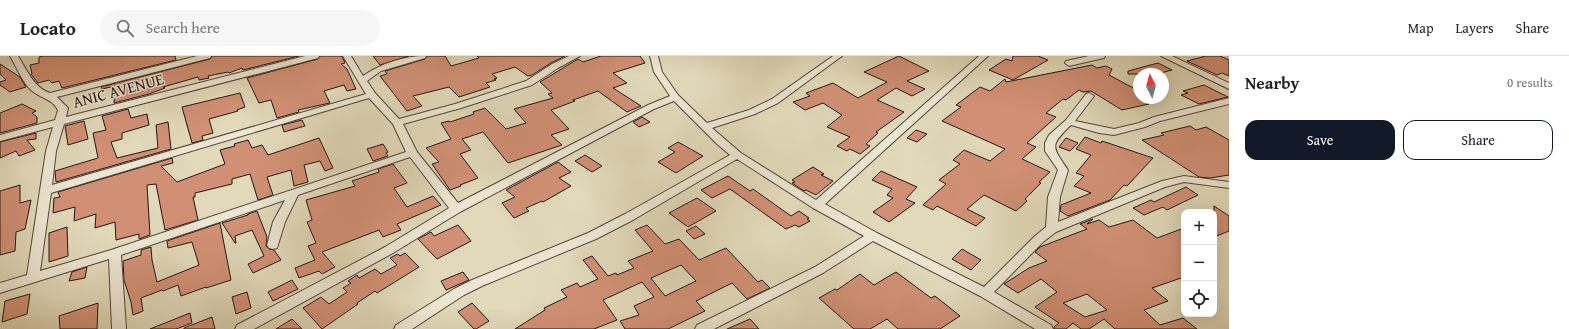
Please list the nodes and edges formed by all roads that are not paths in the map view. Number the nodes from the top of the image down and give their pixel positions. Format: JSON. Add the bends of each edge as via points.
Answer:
{"nodes":[{"id":1,"x":17,"y":56,"type":"edge"},
{"id":2,"x":207,"y":56,"type":"edge"},
{"id":3,"x":315,"y":56,"type":"edge"},
{"id":4,"x":347,"y":56,"type":"edge"},
{"id":5,"x":422,"y":56,"type":"edge"},
{"id":6,"x":576,"y":56,"type":"edge"},
{"id":7,"x":654,"y":56,"type":"edge"},
{"id":8,"x":838,"y":56,"type":"edge"},
{"id":9,"x":1101,"y":56,"type":"edge"},
{"id":10,"x":1165,"y":56,"type":"edge"},
{"id":11,"x":979,"y":57,"type":"edge"},
{"id":12,"x":1069,"y":63,"type":"dead end"},
{"id":13,"x":354,"y":66,"type":"junction"},
{"id":14,"x":378,"y":69,"type":"junction"},
{"id":15,"x":362,"y":80,"type":"junction"},
{"id":16,"x":1229,"y":86,"type":"edge"},
{"id":17,"x":371,"y":95,"type":"junction"},
{"id":18,"x":50,"y":96,"type":"junction"},
{"id":19,"x":1088,"y":96,"type":"dead end"},
{"id":20,"x":675,"y":97,"type":"junction"},
{"id":21,"x":1229,"y":101,"type":"edge"},
{"id":22,"x":59,"y":121,"type":"junction"},
{"id":23,"x":1069,"y":122,"type":"junction"},
{"id":24,"x":397,"y":123,"type":"junction"},
{"id":25,"x":706,"y":127,"type":"junction"},
{"id":26,"x":0,"y":138,"type":"edge"},
{"id":27,"x":412,"y":154,"type":"junction"},
{"id":28,"x":737,"y":155,"type":"junction"},
{"id":29,"x":1229,"y":185,"type":"edge"},
{"id":30,"x":45,"y":191,"type":"junction"},
{"id":31,"x":294,"y":192,"type":"junction"},
{"id":32,"x":817,"y":205,"type":"junction"},
{"id":33,"x":456,"y":209,"type":"junction"},
{"id":34,"x":1052,"y":229,"type":"junction"},
{"id":35,"x":873,"y":236,"type":"junction"},
{"id":36,"x":273,"y":245,"type":"dead end"},
{"id":37,"x":115,"y":253,"type":"junction"},
{"id":38,"x":33,"y":278,"type":"junction"},
{"id":39,"x":0,"y":288,"type":"edge"},
{"id":40,"x":985,"y":293,"type":"junction"},
{"id":41,"x":120,"y":329,"type":"edge"},
{"id":42,"x":242,"y":329,"type":"edge"},
{"id":43,"x":401,"y":329,"type":"edge"},
{"id":44,"x":702,"y":329,"type":"edge"},
{"id":45,"x":1046,"y":329,"type":"edge"}],
"edges":[{"from":1,"to":18,"type":"street","via":[[32,86],[40,93]]},
{"from":2,"to":18,"type":"street"},
{"from":3,"to":22,"type":"street","name":"ANIC AVENUE"},
{"from":4,"to":13,"type":"street"},
{"from":5,"to":14,"type":"street"},
{"from":6,"to":24,"type":"street","via":[[529,83]]},
{"from":7,"to":20,"type":"street","via":[[658,72]]},
{"from":8,"to":25,"type":"street","via":[[775,101],[752,112]]},
{"from":9,"to":12,"type":"street"},
{"from":10,"to":16,"type":"street"},
{"from":11,"to":32,"type":"street"},
{"from":13,"to":14,"type":"street"},
{"from":13,"to":15,"type":"street"},
{"from":14,"to":15,"type":"street"},
{"from":15,"to":17,"type":"street"},
{"from":17,"to":24,"type":"street"},
{"from":17,"to":30,"type":"street"},
{"from":18,"to":22,"type":"street","via":[[63,108]]},
{"from":19,"to":23,"type":"street"},
{"from":20,"to":25,"type":"street"},
{"from":20,"to":33,"type":"street","via":[[651,107]]},
{"from":21,"to":23,"type":"street","via":[[1114,132]]},
{"from":22,"to":26,"type":"street","name":"ANIC AVENUE"},
{"from":22,"to":30,"type":"street"},
{"from":23,"to":34,"type":"street","via":[[1050,143],[1050,151],[1063,170],[1054,195]]},
{"from":24,"to":27,"type":"street"},
{"from":25,"to":28,"type":"street"},
{"from":27,"to":31,"type":"street"},
{"from":27,"to":33,"type":"street"},
{"from":28,"to":32,"type":"street"},
{"from":28,"to":43,"type":"street","via":[[592,236],[459,292]]},
{"from":29,"to":34,"type":"street","via":[[1184,179],[1162,184]]},
{"from":30,"to":38,"type":"street"},
{"from":31,"to":36,"type":"street","via":[[279,222]]},
{"from":31,"to":37,"type":"street"},
{"from":32,"to":35,"type":"street"},
{"from":33,"to":42,"type":"street","via":[[389,250]]},
{"from":34,"to":40,"type":"street","via":[[1039,238]]},
{"from":35,"to":40,"type":"street"},
{"from":35,"to":44,"type":"street","via":[[820,270]]},
{"from":37,"to":38,"type":"street"},
{"from":37,"to":41,"type":"street"},
{"from":38,"to":39,"type":"street"},
{"from":40,"to":45,"type":"street"}]}
